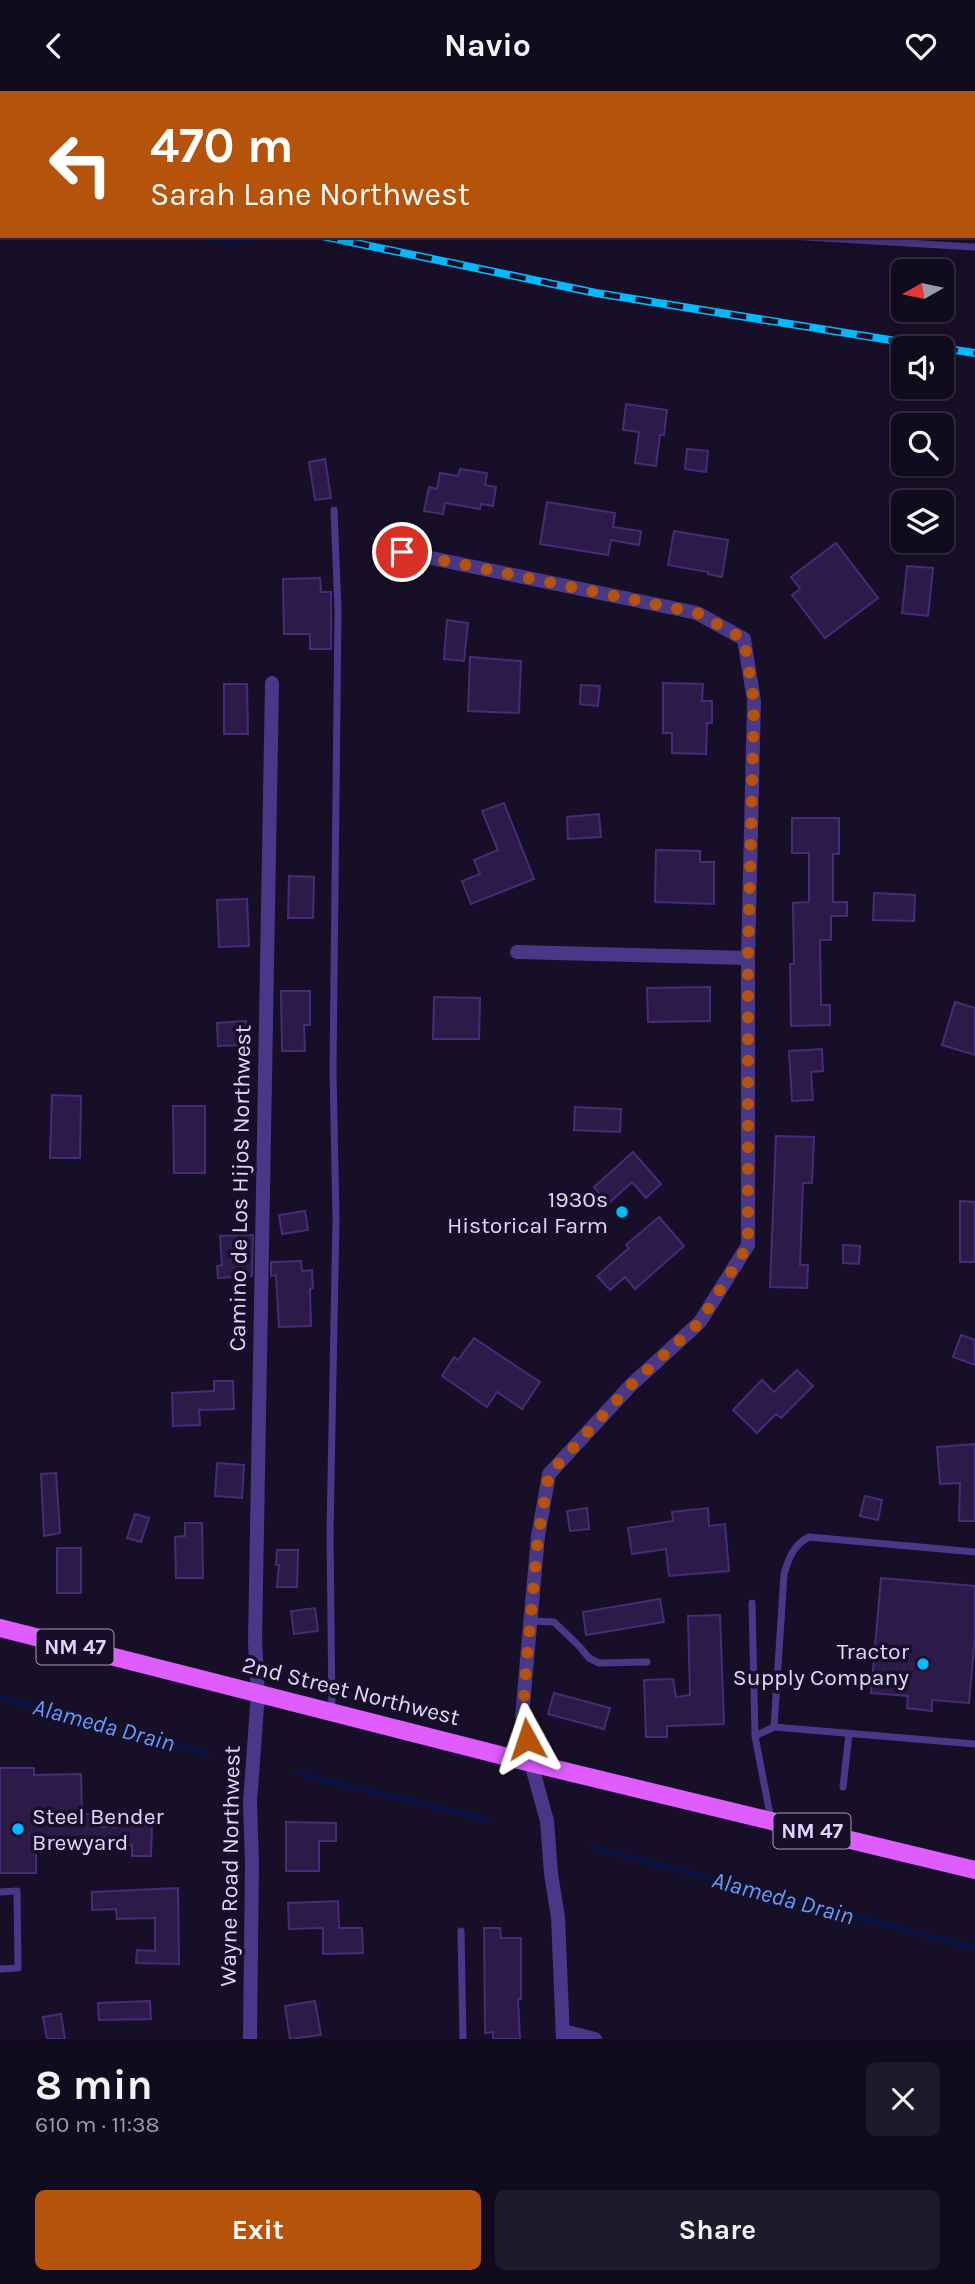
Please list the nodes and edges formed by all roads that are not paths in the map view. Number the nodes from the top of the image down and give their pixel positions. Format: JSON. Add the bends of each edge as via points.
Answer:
{"nodes":[{"id":1,"x":822,"y":238,"type":"edge"},
{"id":2,"x":975,"y":247,"type":"edge"},
{"id":3,"x":334,"y":510,"type":"dead end"},
{"id":4,"x":402,"y":552,"type":"dead end"},
{"id":5,"x":272,"y":684,"type":"dead end"},
{"id":6,"x":517,"y":952,"type":"dead end"},
{"id":7,"x":748,"y":958,"type":"junction"},
{"id":8,"x":975,"y":1552,"type":"edge"},
{"id":9,"x":752,"y":1603,"type":"dead end"},
{"id":10,"x":530,"y":1621,"type":"junction"},
{"id":11,"x":0,"y":1628,"type":"edge"},
{"id":12,"x":647,"y":1662,"type":"dead end"},
{"id":13,"x":258,"y":1693,"type":"junction"},
{"id":14,"x":332,"y":1712,"type":"junction"},
{"id":15,"x":774,"y":1727,"type":"junction"},
{"id":16,"x":849,"y":1734,"type":"junction"},
{"id":17,"x":755,"y":1735,"type":"junction"},
{"id":18,"x":975,"y":1744,"type":"edge"},
{"id":19,"x":531,"y":1763,"type":"junction"},
{"id":20,"x":844,"y":1787,"type":"dead end"},
{"id":21,"x":771,"y":1821,"type":"junction"},
{"id":22,"x":975,"y":1870,"type":"edge"},
{"id":23,"x":0,"y":1892,"type":"edge"},
{"id":24,"x":461,"y":1931,"type":"dead end"},
{"id":25,"x":0,"y":1969,"type":"edge"},
{"id":26,"x":563,"y":2035,"type":"edge"},
{"id":27,"x":250,"y":2039,"type":"edge"},
{"id":28,"x":463,"y":2039,"type":"edge"},
{"id":29,"x":595,"y":2039,"type":"edge"}],
"edges":[{"from":1,"to":2,"type":"lane"},
{"from":3,"to":14,"type":"lane","via":[[338,611]]},
{"from":4,"to":7,"type":"street","via":[[697,613],[744,639],[754,701]]},
{"from":5,"to":13,"type":"street","name":"Camino de Los Hijos Northwest","via":[[255,1629]]},
{"from":6,"to":7,"type":"street"},
{"from":7,"to":10,"type":"street","via":[[748,1245],[700,1322],[631,1385],[549,1474]]},
{"from":8,"to":15,"type":"lane","via":[[809,1537],[800,1542],[784,1574]]},
{"from":9,"to":17,"type":"lane"},
{"from":10,"to":12,"type":"lane","via":[[554,1622],[599,1664]]},
{"from":10,"to":19,"type":"street","via":[[523,1717]]},
{"from":11,"to":13,"type":"main road","name":"2nd Street Northwest","number":"NM 47"},
{"from":13,"to":14,"type":"main road","name":"2nd Street Northwest","number":"NM 47"},
{"from":13,"to":27,"type":"street","name":"Wayne Road Northwest","via":[[250,1802]]},
{"from":14,"to":19,"type":"main road","name":"2nd Street Northwest","number":"NM 47"},
{"from":15,"to":16,"type":"lane"},
{"from":15,"to":17,"type":"lane"},
{"from":16,"to":18,"type":"lane"},
{"from":16,"to":20,"type":"lane"},
{"from":17,"to":21,"type":"lane"},
{"from":19,"to":21,"type":"main road","name":"2nd Street Northwest","number":"NM 47"},
{"from":19,"to":26,"type":"street","via":[[547,1821],[558,1917]]},
{"from":21,"to":22,"type":"main road","name":"2nd Street Northwest","number":"NM 47"},
{"from":23,"to":25,"type":"lane","via":[[17,1891],[18,1968]]},
{"from":24,"to":28,"type":"lane"},
{"from":26,"to":29,"type":"street"}]}
